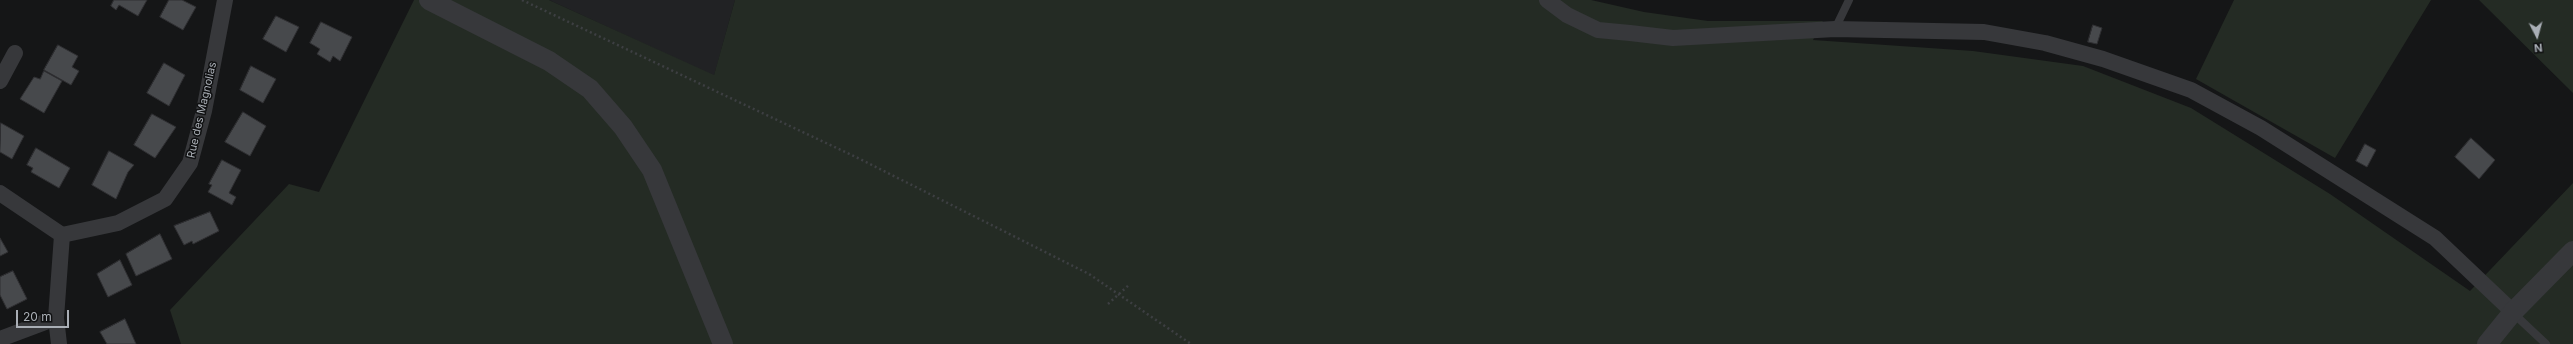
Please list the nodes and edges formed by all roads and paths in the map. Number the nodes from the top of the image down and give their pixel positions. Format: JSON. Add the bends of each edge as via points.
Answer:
{"nodes":[{"id":1,"x":225,"y":0,"type":"edge"},
{"id":2,"x":429,"y":0,"type":"edge"},
{"id":3,"x":522,"y":0,"type":"edge"},
{"id":4,"x":1547,"y":0,"type":"edge"},
{"id":5,"x":1849,"y":0,"type":"edge"},
{"id":6,"x":1835,"y":29,"type":"junction"},
{"id":7,"x":15,"y":53,"type":"dead end"},
{"id":8,"x":0,"y":81,"type":"edge"},
{"id":9,"x":0,"y":193,"type":"edge"},
{"id":10,"x":62,"y":235,"type":"junction"},
{"id":11,"x":2573,"y":251,"type":"edge"},
{"id":12,"x":1130,"y":284,"type":"dead end"},
{"id":13,"x":1118,"y":295,"type":"junction"},
{"id":14,"x":1108,"y":304,"type":"dead end"},
{"id":15,"x":2513,"y":312,"type":"junction"},
{"id":16,"x":56,"y":318,"type":"junction"},
{"id":17,"x":0,"y":339,"type":"edge"},
{"id":18,"x":59,"y":344,"type":"edge"},
{"id":19,"x":723,"y":344,"type":"edge"},
{"id":20,"x":1191,"y":344,"type":"edge"},
{"id":21,"x":2487,"y":344,"type":"edge"},
{"id":22,"x":2546,"y":344,"type":"edge"}],
"edges":[{"from":1,"to":10,"type":"street","name":"Rue des Magnolias","via":[[204,111],[190,163],[165,199],[118,223]]},
{"from":2,"to":19,"type":"street","via":[[549,61],[590,90],[623,126],[652,170]]},
{"from":3,"to":13,"type":"path","via":[[860,159],[1089,274]]},
{"from":4,"to":6,"type":"street","via":[[1567,15],[1598,30],[1673,38]]},
{"from":5,"to":6,"type":"lane"},
{"from":6,"to":15,"type":"street","via":[[1984,32],[2045,43],[2191,90],[2261,128],[2435,238]]},
{"from":7,"to":8,"type":"street"},
{"from":9,"to":10,"type":"street"},
{"from":10,"to":16,"type":"street"},
{"from":11,"to":15,"type":"street"},
{"from":12,"to":13,"type":"path"},
{"from":13,"to":14,"type":"path"},
{"from":13,"to":20,"type":"path"},
{"from":15,"to":21,"type":"street"},
{"from":15,"to":22,"type":"lane"},
{"from":16,"to":17,"type":"street"},
{"from":16,"to":18,"type":"street"}]}
